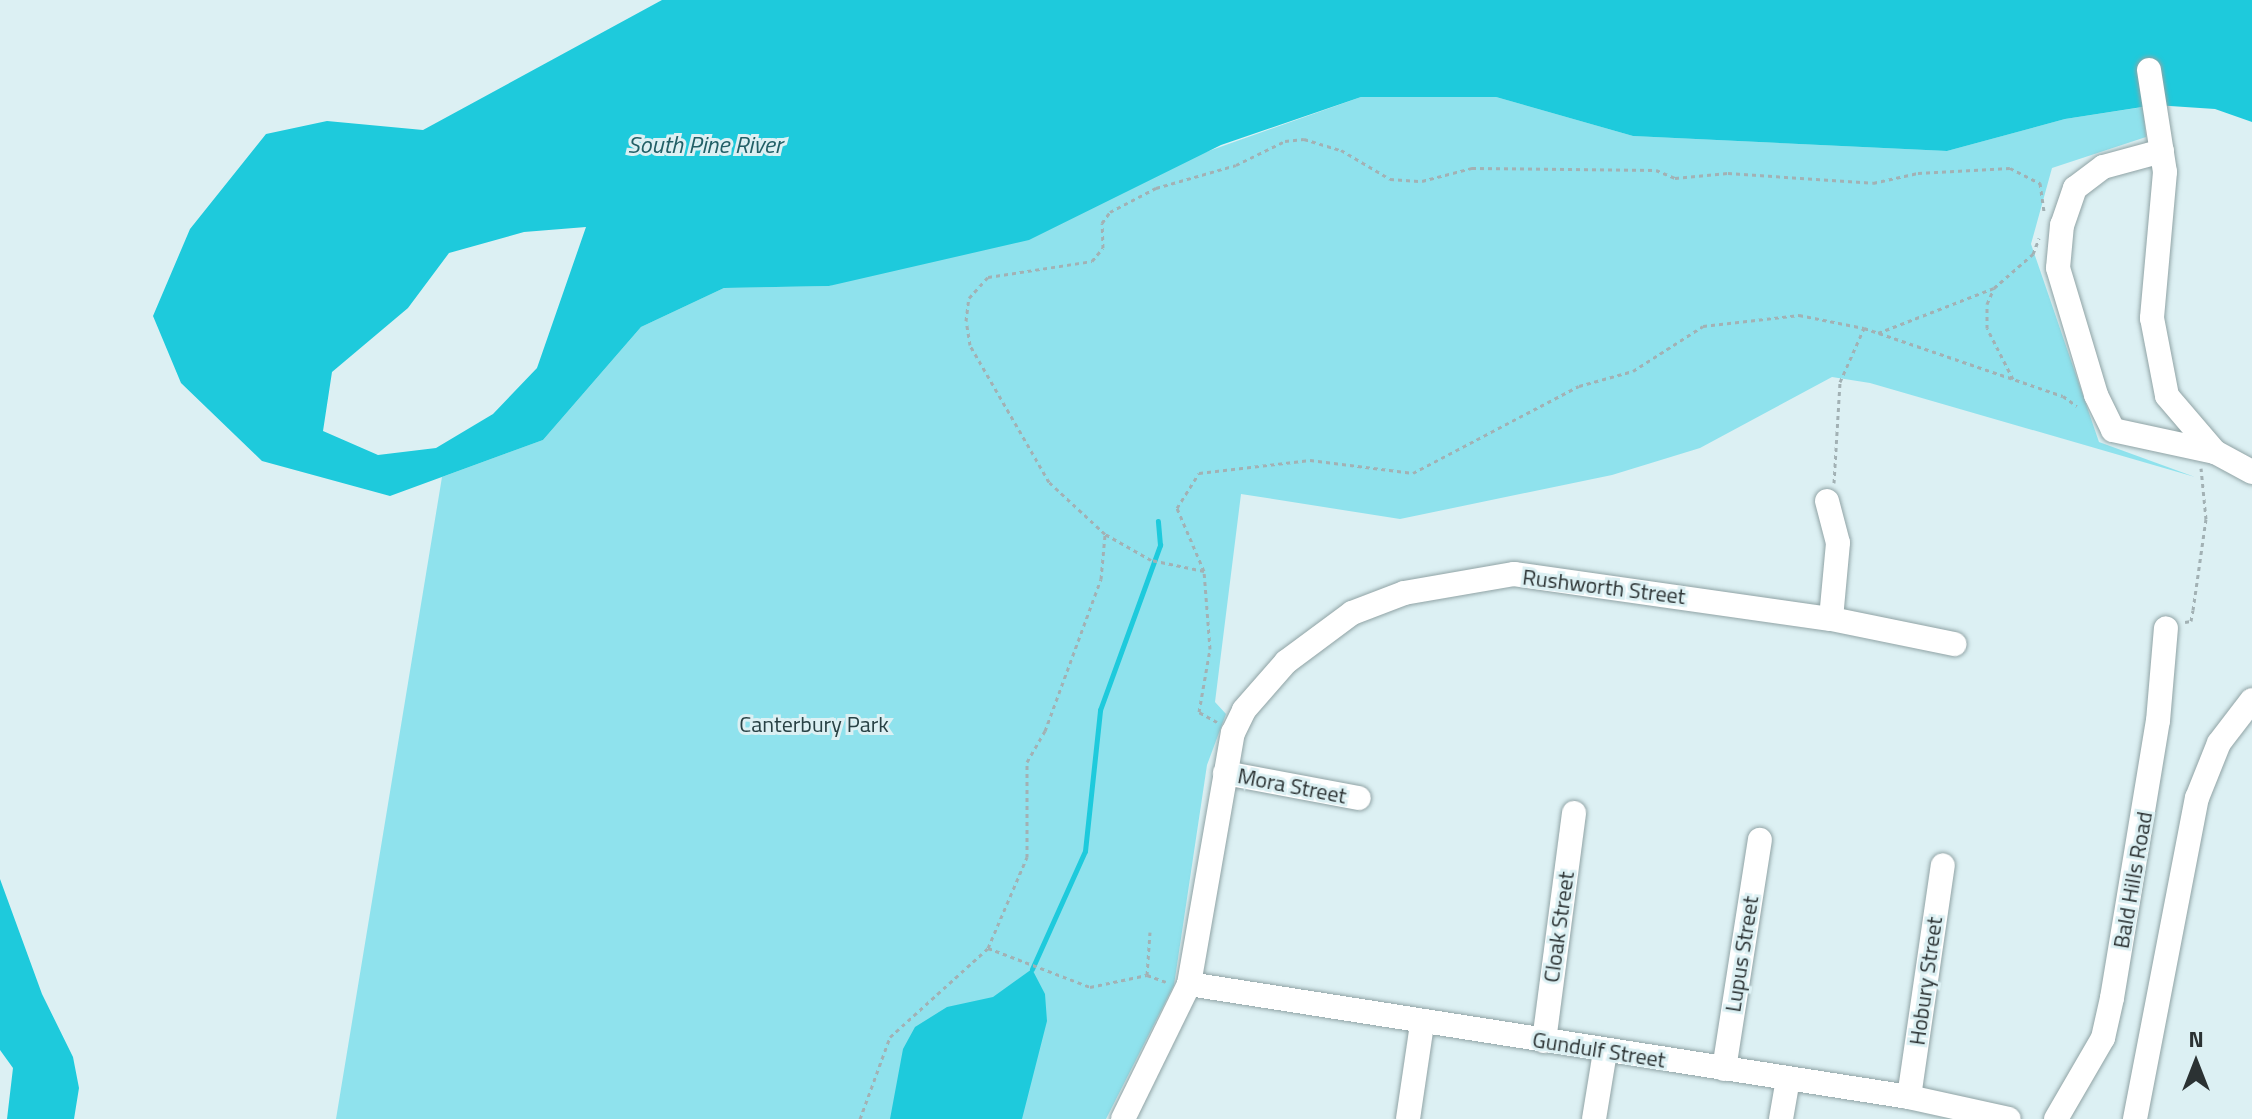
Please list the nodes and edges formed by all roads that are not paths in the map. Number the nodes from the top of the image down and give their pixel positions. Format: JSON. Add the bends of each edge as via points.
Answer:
{"nodes":[{"id":1,"x":2149,"y":70,"type":"dead end"},
{"id":2,"x":2162,"y":151,"type":"junction"},
{"id":3,"x":2208,"y":458,"type":"junction"},
{"id":4,"x":2252,"y":472,"type":"edge"},
{"id":5,"x":1827,"y":501,"type":"road end"},
{"id":6,"x":1831,"y":619,"type":"junction"},
{"id":7,"x":2166,"y":628,"type":"road end"},
{"id":8,"x":1954,"y":644,"type":"dead end"},
{"id":9,"x":2252,"y":700,"type":"edge"},
{"id":10,"x":1225,"y":773,"type":"junction"},
{"id":11,"x":1359,"y":798,"type":"dead end"},
{"id":12,"x":1574,"y":813,"type":"dead end"},
{"id":13,"x":1760,"y":840,"type":"dead end"},
{"id":14,"x":1943,"y":865,"type":"dead end"},
{"id":15,"x":1181,"y":985,"type":"junction"},
{"id":16,"x":1422,"y":1024,"type":"junction"},
{"id":17,"x":1544,"y":1041,"type":"junction"},
{"id":18,"x":1605,"y":1052,"type":"junction"},
{"id":19,"x":1724,"y":1069,"type":"junction"},
{"id":20,"x":1788,"y":1079,"type":"junction"},
{"id":21,"x":1909,"y":1097,"type":"junction"},
{"id":22,"x":1123,"y":1119,"type":"edge"},
{"id":23,"x":1408,"y":1119,"type":"edge"},
{"id":24,"x":1594,"y":1119,"type":"edge"},
{"id":25,"x":1781,"y":1119,"type":"edge"},
{"id":26,"x":2009,"y":1119,"type":"edge"},
{"id":27,"x":2056,"y":1119,"type":"edge"},
{"id":28,"x":2135,"y":1119,"type":"edge"}],
"edges":[{"from":1,"to":2,"type":"street"},
{"from":2,"to":3,"type":"street","via":[[2165,172],[2152,318],[2167,396]]},
{"from":2,"to":3,"type":"street","via":[[2103,167],[2075,188],[2062,225],[2058,268],[2096,395],[2113,430]]},
{"from":3,"to":4,"type":"street"},
{"from":5,"to":6,"type":"street","via":[[1838,543]]},
{"from":6,"to":8,"type":"street","name":"Rushworth Street"},
{"from":6,"to":10,"type":"street","name":"Rushworth Street","via":[[1514,574],[1404,593],[1352,613],[1317,635],[1266,684],[1233,733]]},
{"from":7,"to":27,"type":"street","name":"Bald Hills Road","via":[[2145,813],[2109,1011],[2092,1062]]},
{"from":9,"to":28,"type":"street","via":[[2219,743],[2197,798]]},
{"from":10,"to":11,"type":"street","name":"Mora Street"},
{"from":10,"to":15,"type":"street","name":"Rushworth Street"},
{"from":12,"to":17,"type":"street","name":"Cloak Street"},
{"from":13,"to":19,"type":"street","name":"Lupus Street"},
{"from":14,"to":21,"type":"street","name":"Hobury Street"},
{"from":15,"to":16,"type":"street","name":"Gundulf Street"},
{"from":15,"to":22,"type":"street","name":"Rushworth Street"},
{"from":16,"to":17,"type":"street","name":"Gundulf Street"},
{"from":16,"to":23,"type":"street"},
{"from":17,"to":18,"type":"street","name":"Gundulf Street"},
{"from":18,"to":19,"type":"street","name":"Gundulf Street"},
{"from":18,"to":24,"type":"street"},
{"from":19,"to":20,"type":"street","name":"Gundulf Street"},
{"from":20,"to":21,"type":"street","name":"Gundulf Street"},
{"from":20,"to":25,"type":"street"},
{"from":21,"to":26,"type":"street","name":"Gundulf Street"}]}
